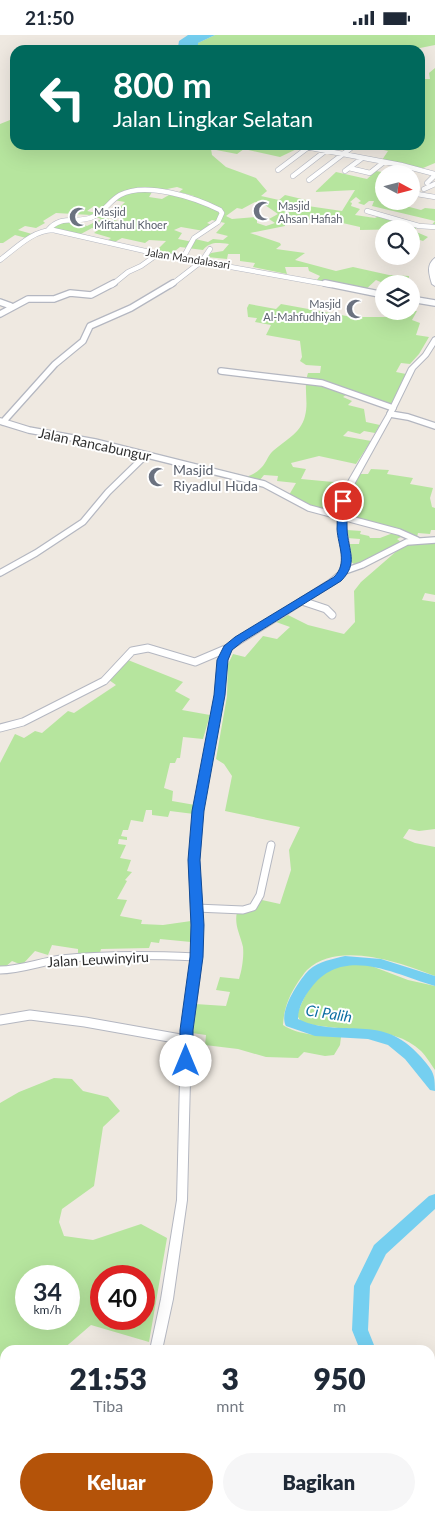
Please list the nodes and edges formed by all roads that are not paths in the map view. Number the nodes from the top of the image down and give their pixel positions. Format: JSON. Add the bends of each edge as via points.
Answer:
{"nodes":[{"id":1,"x":304,"y":150,"type":"edge"},
{"id":2,"x":321,"y":150,"type":"edge"},
{"id":3,"x":350,"y":150,"type":"edge"},
{"id":4,"x":325,"y":151,"type":"junction"},
{"id":5,"x":344,"y":155,"type":"junction"},
{"id":6,"x":361,"y":159,"type":"junction"},
{"id":7,"x":384,"y":162,"type":"junction"},
{"id":8,"x":396,"y":165,"type":"edge"},
{"id":9,"x":278,"y":170,"type":"dead end"},
{"id":10,"x":420,"y":171,"type":"edge"},
{"id":11,"x":435,"y":173,"type":"edge"},
{"id":12,"x":293,"y":176,"type":"dead end"},
{"id":13,"x":309,"y":180,"type":"dead end"},
{"id":14,"x":426,"y":183,"type":"dead end"},
{"id":15,"x":435,"y":184,"type":"edge"},
{"id":16,"x":424,"y":189,"type":"dead end"},
{"id":17,"x":420,"y":194,"type":"edge"},
{"id":18,"x":435,"y":197,"type":"edge"},
{"id":19,"x":367,"y":211,"type":"dead end"},
{"id":20,"x":435,"y":227,"type":"edge"},
{"id":21,"x":48,"y":230,"type":"junction"},
{"id":22,"x":210,"y":249,"type":"dead end"},
{"id":23,"x":158,"y":254,"type":"junction"},
{"id":24,"x":183,"y":258,"type":"junction"},
{"id":25,"x":0,"y":260,"type":"edge"},
{"id":26,"x":435,"y":260,"type":"edge"},
{"id":27,"x":202,"y":261,"type":"junction"},
{"id":28,"x":435,"y":284,"type":"edge"},
{"id":29,"x":375,"y":293,"type":"edge"},
{"id":30,"x":420,"y":300,"type":"edge"},
{"id":31,"x":0,"y":302,"type":"edge"},
{"id":32,"x":435,"y":303,"type":"edge"},
{"id":33,"x":12,"y":306,"type":"junction"},
{"id":34,"x":0,"y":314,"type":"edge"},
{"id":35,"x":435,"y":339,"type":"edge"},
{"id":36,"x":221,"y":371,"type":"dead end"},
{"id":37,"x":391,"y":411,"type":"junction"},
{"id":38,"x":1,"y":421,"type":"edge"},
{"id":39,"x":435,"y":426,"type":"edge"},
{"id":40,"x":146,"y":455,"type":"junction"},
{"id":41,"x":342,"y":518,"type":"junction"},
{"id":42,"x":417,"y":540,"type":"junction"},
{"id":43,"x":435,"y":540,"type":"edge"},
{"id":44,"x":345,"y":571,"type":"junction"},
{"id":45,"x":0,"y":573,"type":"edge"},
{"id":46,"x":302,"y":601,"type":"junction"},
{"id":47,"x":332,"y":615,"type":"dead end"},
{"id":48,"x":228,"y":648,"type":"junction"},
{"id":49,"x":0,"y":728,"type":"edge"},
{"id":50,"x":271,"y":845,"type":"dead end"},
{"id":51,"x":196,"y":908,"type":"junction"},
{"id":52,"x":196,"y":957,"type":"junction"},
{"id":53,"x":0,"y":971,"type":"edge"},
{"id":54,"x":0,"y":1020,"type":"edge"},
{"id":55,"x":186,"y":1040,"type":"junction"},
{"id":56,"x":157,"y":1345,"type":"edge"}],
"edges":[{"from":1,"to":9,"type":"street"},
{"from":2,"to":4,"type":"street"},
{"from":3,"to":5,"type":"street"},
{"from":4,"to":5,"type":"street"},
{"from":4,"to":12,"type":"street"},
{"from":5,"to":6,"type":"street"},
{"from":5,"to":13,"type":"street"},
{"from":6,"to":7,"type":"street"},
{"from":6,"to":7,"type":"street","via":[[347,170],[370,173]]},
{"from":7,"to":8,"type":"street"},
{"from":10,"to":11,"type":"street"},
{"from":11,"to":14,"type":"street"},
{"from":15,"to":16,"type":"street"},
{"from":17,"to":18,"type":"street"},
{"from":19,"to":20,"type":"street","via":[[419,226]]},
{"from":21,"to":23,"type":"street","name":"Jalan Mandalasari"},
{"from":21,"to":24,"type":"street","via":[[63,219],[92,217],[119,195],[130,192],[157,191],[197,200],[220,210],[222,213],[218,221],[194,238]]},
{"from":21,"to":25,"type":"street","via":[[28,238]]},
{"from":22,"to":27,"type":"street"},
{"from":23,"to":24,"type":"street","name":"Jalan Mandalasari"},
{"from":23,"to":33,"type":"street","via":[[91,295],[70,293],[49,300],[28,299]]},
{"from":24,"to":27,"type":"street","name":"Jalan Mandalasari"},
{"from":26,"to":28,"type":"street","via":[[431,269]]},
{"from":27,"to":29,"type":"street","name":"Jalan Mandalasari"},
{"from":27,"to":38,"type":"street","via":[[155,295],[90,326],[83,341],[55,363]]},
{"from":30,"to":32,"type":"street"},
{"from":31,"to":33,"type":"street"},
{"from":33,"to":34,"type":"street"},
{"from":35,"to":37,"type":"street","via":[[426,355],[412,368]]},
{"from":36,"to":37,"type":"street","via":[[322,383]]},
{"from":37,"to":39,"type":"street"},
{"from":37,"to":41,"type":"street","via":[[350,483],[343,501]]},
{"from":38,"to":40,"type":"street","name":"Jalan Rancabungur"},
{"from":40,"to":41,"type":"street","name":"Jalan Rancabungur","via":[[264,484],[309,508]]},
{"from":40,"to":45,"type":"street","via":[[108,491],[83,521]]},
{"from":41,"to":42,"type":"street","name":"Jalan Rancabungur"},
{"from":41,"to":44,"type":"street","via":[[347,558]]},
{"from":42,"to":43,"type":"street"},
{"from":42,"to":44,"type":"street"},
{"from":44,"to":46,"type":"street","via":[[338,579]]},
{"from":46,"to":47,"type":"street","via":[[326,609]]},
{"from":46,"to":48,"type":"street"},
{"from":48,"to":49,"type":"street","via":[[195,662],[148,648],[132,651],[104,681],[22,722]]},
{"from":48,"to":51,"type":"street","via":[[222,660],[219,695],[198,811],[194,860]]},
{"from":50,"to":51,"type":"street","via":[[271,857],[259,899],[253,907],[243,910]]},
{"from":51,"to":52,"type":"street"},
{"from":52,"to":53,"type":"street","name":"Jalan Leuwinyiru","via":[[144,955],[62,959]]},
{"from":52,"to":55,"type":"street"},
{"from":54,"to":55,"type":"street","via":[[30,1015]]},
{"from":55,"to":56,"type":"street","via":[[182,1200]]}]}
